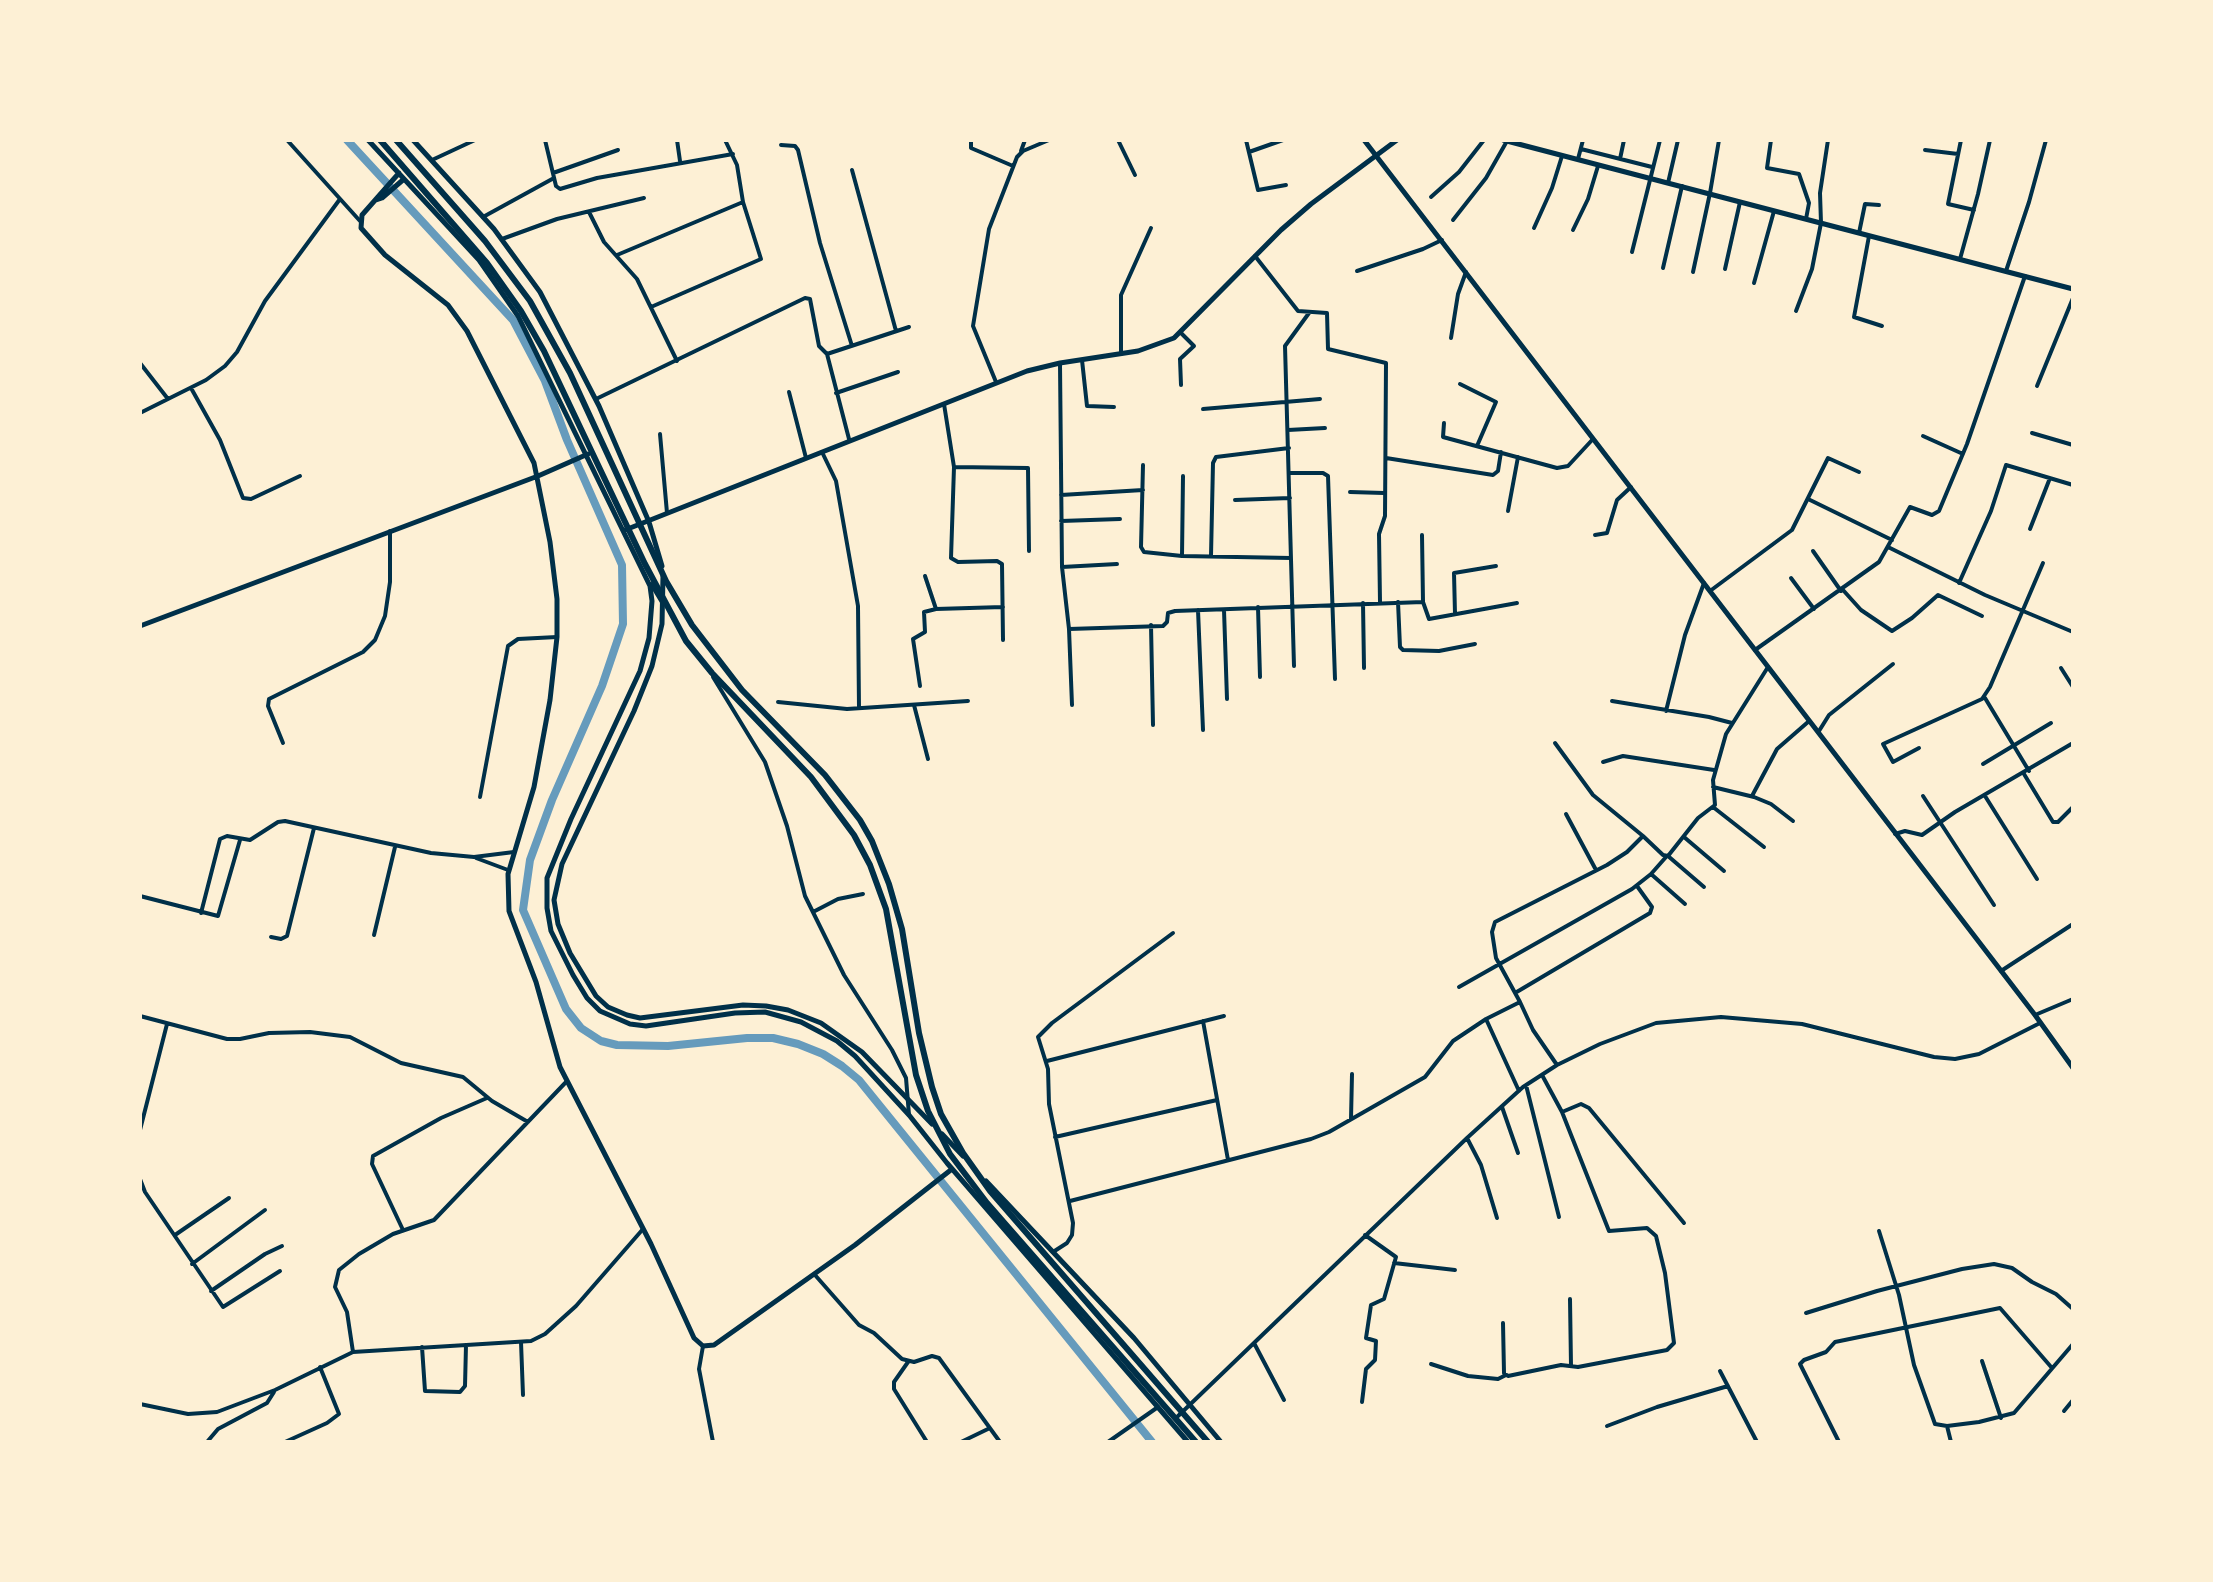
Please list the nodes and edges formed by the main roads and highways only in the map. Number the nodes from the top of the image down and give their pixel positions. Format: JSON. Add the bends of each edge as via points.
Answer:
{"nodes":[{"id":1,"x":380,"y":140,"type":"edge"},
{"id":2,"x":396,"y":140,"type":"edge"},
{"id":3,"x":1196,"y":1442,"type":"edge"},
{"id":4,"x":1208,"y":1442,"type":"edge"}],
"edges":[{"from":1,"to":3,"type":"highway","via":[[487,263],[521,311],[691,648],[811,777],[854,835],[886,909],[916,1075],[950,1154]]},
{"from":2,"to":4,"type":"highway","via":[[485,241],[538,314],[692,625],[742,690],[825,775],[872,841],[902,929],[932,1087],[963,1153]]}]}
